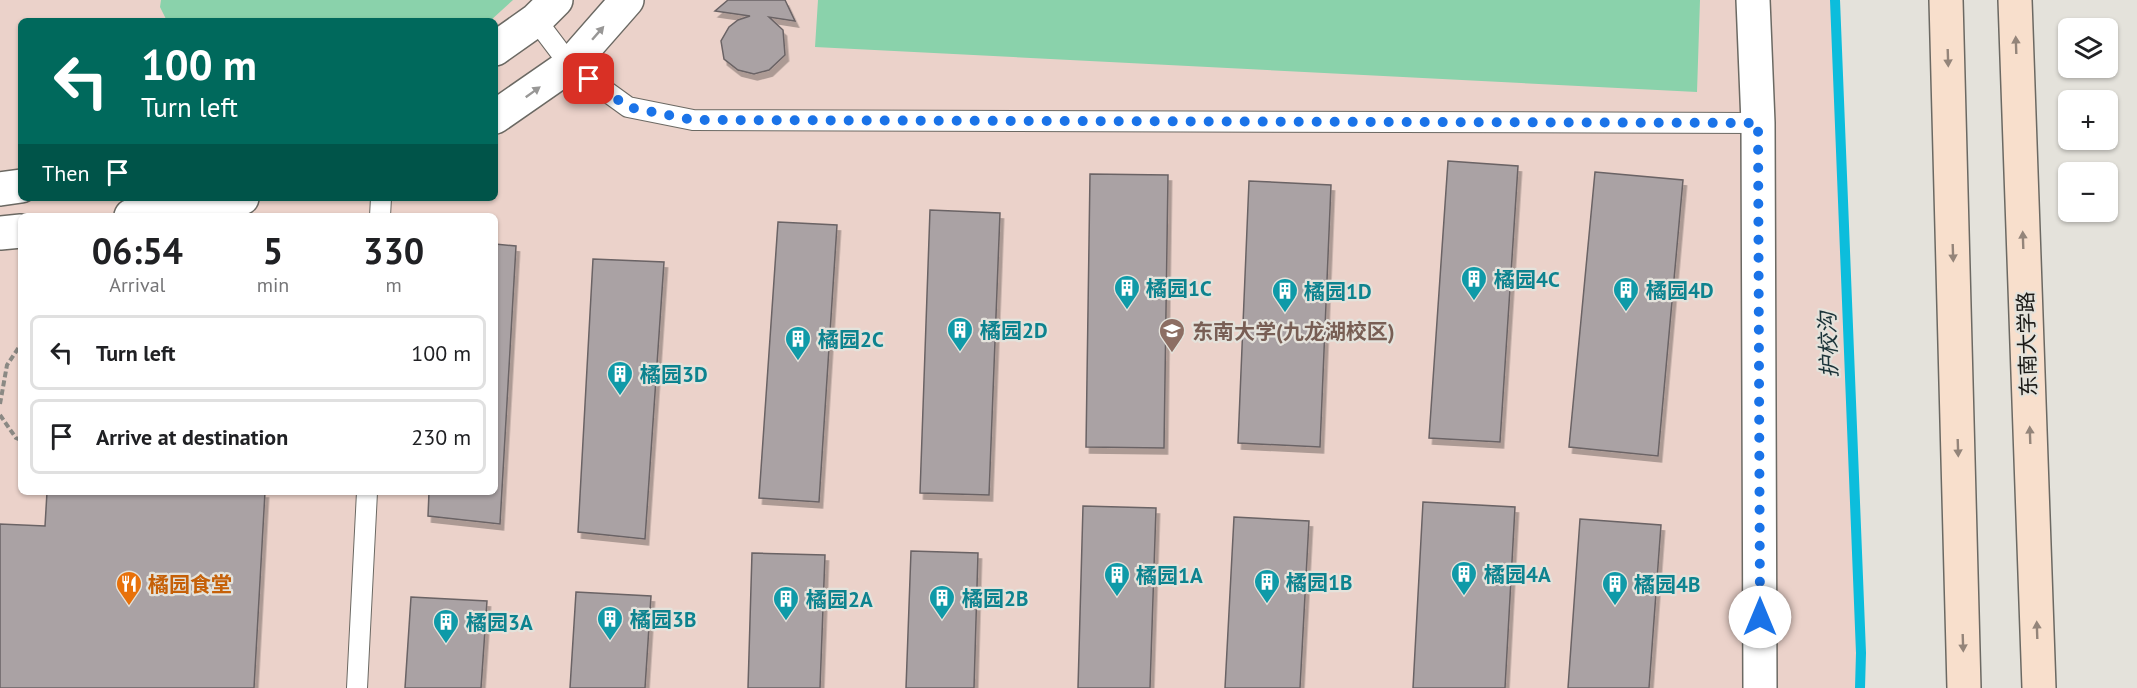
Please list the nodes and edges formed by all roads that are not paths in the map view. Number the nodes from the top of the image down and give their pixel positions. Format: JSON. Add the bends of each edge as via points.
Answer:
{"nodes":[{"id":1,"x":627,"y":0,"type":"edge"},
{"id":2,"x":1753,"y":0,"type":"edge"},
{"id":3,"x":1946,"y":0,"type":"edge"},
{"id":4,"x":2015,"y":0,"type":"edge"},
{"id":5,"x":546,"y":10,"type":"edge"},
{"id":6,"x":498,"y":47,"type":"edge"},
{"id":7,"x":570,"y":65,"type":"junction"},
{"id":8,"x":498,"y":115,"type":"edge"},
{"id":9,"x":1758,"y":123,"type":"junction"},
{"id":10,"x":18,"y":186,"type":"edge"},
{"id":11,"x":0,"y":189,"type":"edge"},
{"id":12,"x":220,"y":201,"type":"edge"},
{"id":13,"x":149,"y":213,"type":"edge"},
{"id":14,"x":18,"y":231,"type":"edge"},
{"id":15,"x":0,"y":233,"type":"edge"},
{"id":16,"x":367,"y":495,"type":"edge"},
{"id":17,"x":357,"y":688,"type":"edge"},
{"id":18,"x":1760,"y":688,"type":"edge"},
{"id":19,"x":1964,"y":688,"type":"edge"},
{"id":20,"x":2039,"y":688,"type":"edge"}],
"edges":[{"from":7,"to":1,"type":"street","one_way":true},
{"from":2,"to":9,"type":"street"},
{"from":3,"to":19,"type":"main road","one_way":true},
{"from":20,"to":4,"type":"main road","name":"东南大学路","one_way":true},
{"from":5,"to":6,"type":"street"},
{"from":5,"to":7,"type":"lane"},
{"from":8,"to":7,"type":"street","one_way":true},
{"from":7,"to":9,"type":"lane","via":[[628,107],[693,120]]},
{"from":9,"to":18,"type":"street"},
{"from":10,"to":11,"type":"street"},
{"from":12,"to":13,"type":"street"},
{"from":14,"to":15,"type":"street"},
{"from":16,"to":17,"type":"lane"}]}
